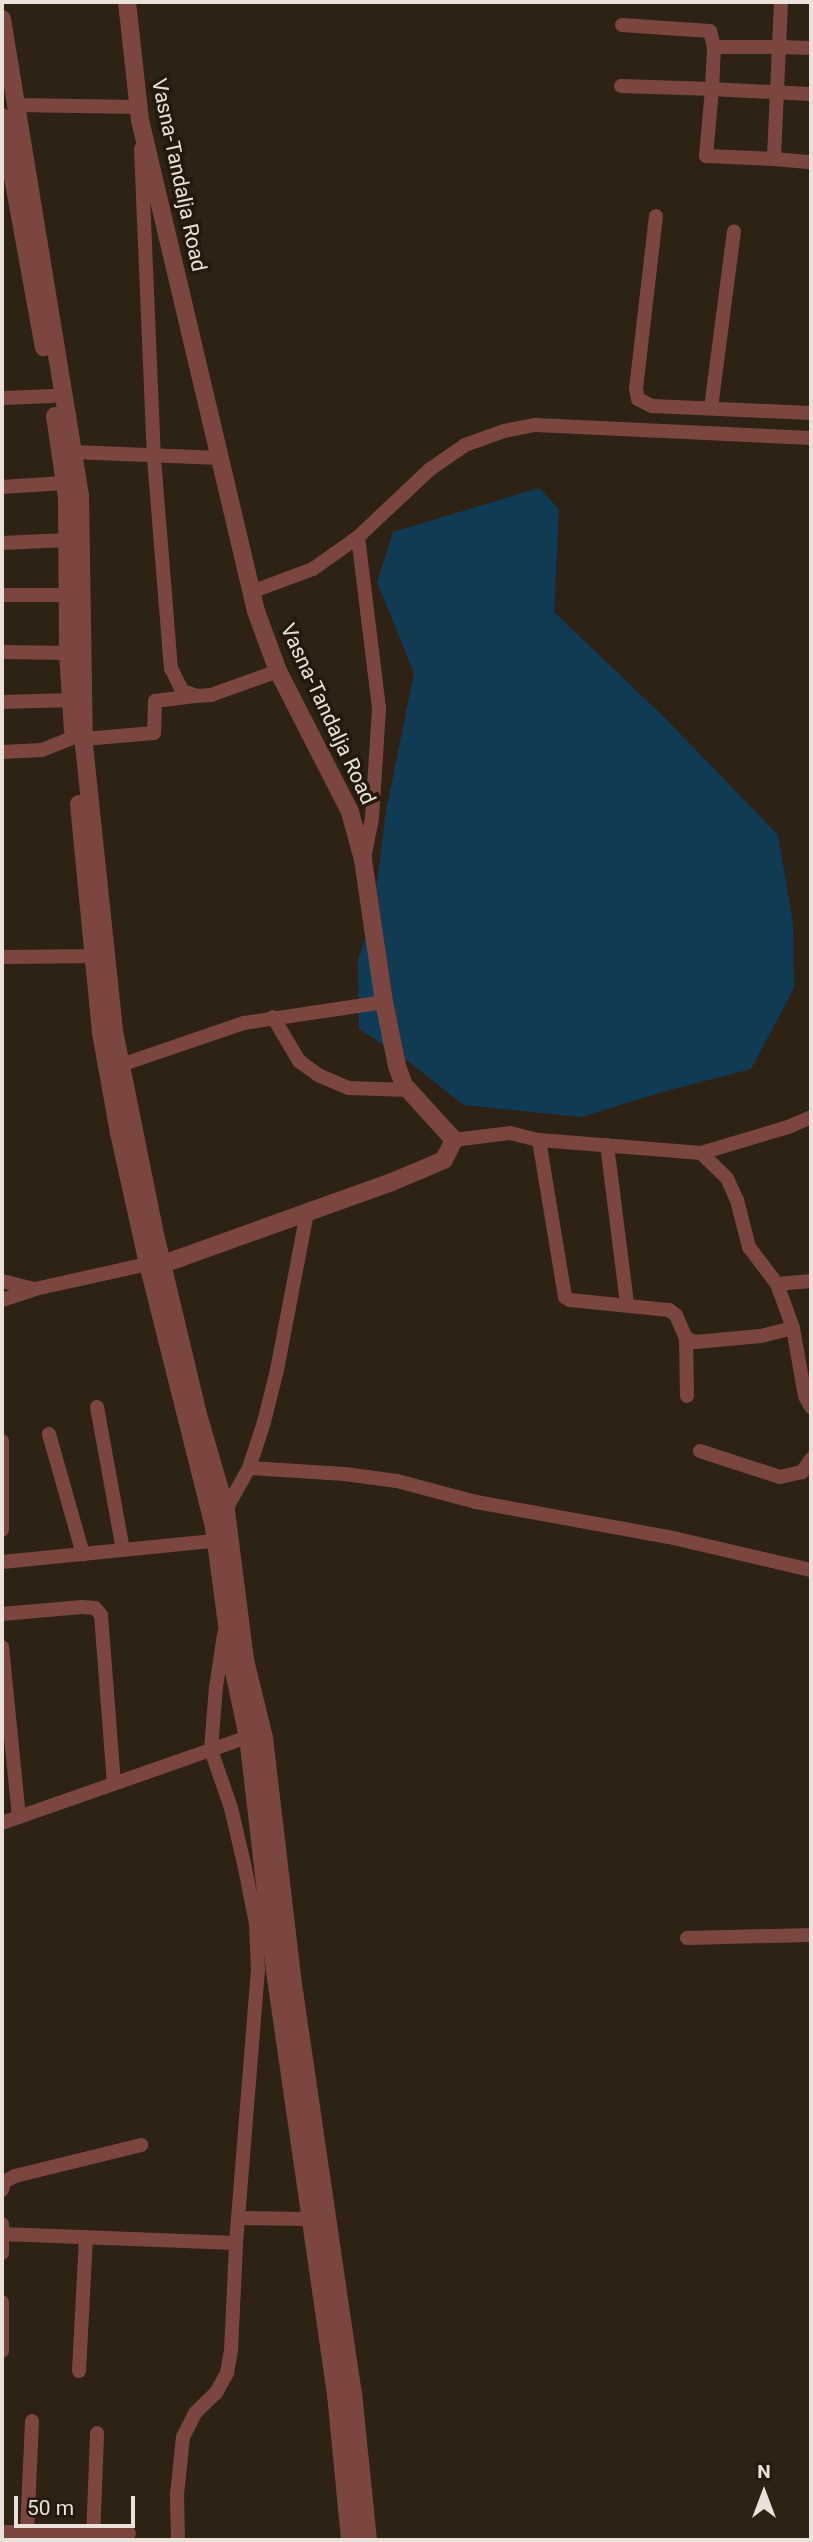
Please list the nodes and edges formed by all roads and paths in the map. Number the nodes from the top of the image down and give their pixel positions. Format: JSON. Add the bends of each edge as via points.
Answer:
{"nodes":[{"id":1,"x":127,"y":2,"type":"edge"},
{"id":2,"x":780,"y":2,"type":"edge"},
{"id":3,"x":2,"y":19,"type":"edge"},
{"id":4,"x":622,"y":25,"type":"dead end"},
{"id":5,"x":714,"y":47,"type":"junction"},
{"id":6,"x":779,"y":47,"type":"junction"},
{"id":7,"x":811,"y":48,"type":"edge"},
{"id":8,"x":621,"y":86,"type":"dead end"},
{"id":9,"x":712,"y":89,"type":"junction"},
{"id":10,"x":778,"y":93,"type":"junction"},
{"id":11,"x":811,"y":94,"type":"edge"},
{"id":12,"x":16,"y":105,"type":"junction"},
{"id":13,"x":139,"y":113,"type":"junction"},
{"id":14,"x":2,"y":124,"type":"edge"},
{"id":15,"x":774,"y":159,"type":"junction"},
{"id":16,"x":811,"y":162,"type":"edge"},
{"id":17,"x":656,"y":216,"type":"dead end"},
{"id":18,"x":734,"y":231,"type":"dead end"},
{"id":19,"x":53,"y":396,"type":"junction"},
{"id":20,"x":2,"y":398,"type":"edge"},
{"id":21,"x":711,"y":408,"type":"junction"},
{"id":22,"x":811,"y":413,"type":"edge"},
{"id":23,"x":811,"y":438,"type":"edge"},
{"id":24,"x":67,"y":443,"type":"junction"},
{"id":25,"x":154,"y":458,"type":"junction"},
{"id":26,"x":220,"y":458,"type":"junction"},
{"id":27,"x":64,"y":483,"type":"junction"},
{"id":28,"x":2,"y":487,"type":"edge"},
{"id":29,"x":358,"y":537,"type":"junction"},
{"id":30,"x":67,"y":540,"type":"junction"},
{"id":31,"x":2,"y":543,"type":"edge"},
{"id":32,"x":251,"y":592,"type":"junction"},
{"id":33,"x":2,"y":595,"type":"edge"},
{"id":34,"x":67,"y":595,"type":"junction"},
{"id":35,"x":2,"y":652,"type":"edge"},
{"id":36,"x":68,"y":653,"type":"junction"},
{"id":37,"x":278,"y":671,"type":"junction"},
{"id":38,"x":197,"y":696,"type":"junction"},
{"id":39,"x":71,"y":700,"type":"junction"},
{"id":40,"x":2,"y":702,"type":"edge"},
{"id":41,"x":79,"y":738,"type":"junction"},
{"id":42,"x":2,"y":752,"type":"edge"},
{"id":43,"x":363,"y":860,"type":"junction"},
{"id":44,"x":100,"y":956,"type":"junction"},
{"id":45,"x":2,"y":957,"type":"edge"},
{"id":46,"x":384,"y":1002,"type":"junction"},
{"id":47,"x":273,"y":1017,"type":"junction"},
{"id":48,"x":121,"y":1065,"type":"junction"},
{"id":49,"x":410,"y":1090,"type":"junction"},
{"id":50,"x":811,"y":1117,"type":"edge"},
{"id":51,"x":454,"y":1140,"type":"junction"},
{"id":52,"x":539,"y":1140,"type":"junction"},
{"id":53,"x":607,"y":1145,"type":"junction"},
{"id":54,"x":701,"y":1153,"type":"junction"},
{"id":55,"x":307,"y":1213,"type":"junction"},
{"id":56,"x":155,"y":1264,"type":"junction"},
{"id":57,"x":2,"y":1281,"type":"edge"},
{"id":58,"x":811,"y":1281,"type":"edge"},
{"id":59,"x":777,"y":1284,"type":"junction"},
{"id":60,"x":35,"y":1289,"type":"junction"},
{"id":61,"x":2,"y":1300,"type":"edge"},
{"id":62,"x":627,"y":1304,"type":"junction"},
{"id":63,"x":793,"y":1328,"type":"junction"},
{"id":64,"x":686,"y":1338,"type":"junction"},
{"id":65,"x":687,"y":1396,"type":"dead end"},
{"id":66,"x":97,"y":1407,"type":"dead end"},
{"id":67,"x":811,"y":1407,"type":"edge"},
{"id":68,"x":49,"y":1434,"type":"dead end"},
{"id":69,"x":2,"y":1441,"type":"edge"},
{"id":70,"x":700,"y":1451,"type":"dead end"},
{"id":71,"x":811,"y":1459,"type":"edge"},
{"id":72,"x":249,"y":1468,"type":"junction"},
{"id":73,"x":226,"y":1511,"type":"junction"},
{"id":74,"x":2,"y":1530,"type":"edge"},
{"id":75,"x":214,"y":1534,"type":"junction"},
{"id":76,"x":123,"y":1550,"type":"junction"},
{"id":77,"x":83,"y":1554,"type":"junction"},
{"id":78,"x":2,"y":1562,"type":"edge"},
{"id":79,"x":811,"y":1570,"type":"edge"},
{"id":80,"x":2,"y":1614,"type":"edge"},
{"id":81,"x":226,"y":1624,"type":"junction"},
{"id":82,"x":2,"y":1647,"type":"edge"},
{"id":83,"x":248,"y":1737,"type":"junction"},
{"id":84,"x":211,"y":1750,"type":"junction"},
{"id":85,"x":114,"y":1784,"type":"junction"},
{"id":86,"x":9,"y":1794,"type":"edge"},
{"id":87,"x":19,"y":1817,"type":"junction"},
{"id":88,"x":2,"y":1823,"type":"edge"},
{"id":89,"x":811,"y":1935,"type":"edge"},
{"id":90,"x":687,"y":1938,"type":"dead end"},
{"id":91,"x":141,"y":2145,"type":"dead end"},
{"id":92,"x":2,"y":2190,"type":"edge"},
{"id":93,"x":238,"y":2218,"type":"junction"},
{"id":94,"x":311,"y":2219,"type":"junction"},
{"id":95,"x":2,"y":2224,"type":"edge"},
{"id":96,"x":2,"y":2234,"type":"edge"},
{"id":97,"x":86,"y":2237,"type":"junction"},
{"id":98,"x":236,"y":2243,"type":"junction"},
{"id":99,"x":2,"y":2253,"type":"edge"},
{"id":100,"x":2,"y":2302,"type":"edge"},
{"id":101,"x":2,"y":2351,"type":"edge"},
{"id":102,"x":79,"y":2371,"type":"dead end"},
{"id":103,"x":32,"y":2421,"type":"dead end"},
{"id":104,"x":97,"y":2433,"type":"dead end"},
{"id":105,"x":2,"y":2532,"type":"edge"},
{"id":106,"x":27,"y":2532,"type":"junction"},
{"id":107,"x":129,"y":2533,"type":"dead end"},
{"id":108,"x":93,"y":2536,"type":"edge"},
{"id":109,"x":178,"y":2540,"type":"edge"},
{"id":110,"x":350,"y":2540,"type":"edge"},
{"id":111,"x":368,"y":2540,"type":"edge"}],
"edges":[{"from":1,"to":13,"type":"street","name":"Vasna-Tandalja Road"},
{"from":2,"to":6,"type":"street"},
{"from":3,"to":12,"type":"street"},
{"from":4,"to":5,"type":"street","via":[[710,31]]},
{"from":5,"to":6,"type":"street"},
{"from":5,"to":9,"type":"street"},
{"from":6,"to":7,"type":"street"},
{"from":6,"to":10,"type":"street"},
{"from":8,"to":9,"type":"street"},
{"from":9,"to":10,"type":"street"},
{"from":9,"to":15,"type":"street","via":[[706,156]]},
{"from":10,"to":11,"type":"street"},
{"from":10,"to":15,"type":"street"},
{"from":12,"to":13,"type":"street"},
{"from":12,"to":24,"type":"street"},
{"from":13,"to":25,"type":"street"},
{"from":13,"to":26,"type":"street","name":"Vasna-Tandalja Road"},
{"from":14,"to":19,"type":"street"},
{"from":15,"to":16,"type":"street"},
{"from":17,"to":21,"type":"street","via":[[638,399],[652,406]]},
{"from":18,"to":21,"type":"street"},
{"from":19,"to":20,"type":"street"},
{"from":19,"to":24,"type":"street"},
{"from":21,"to":22,"type":"street"},
{"from":23,"to":29,"type":"street","via":[[536,425],[504,431],[465,445],[429,470]]},
{"from":24,"to":25,"type":"street"},
{"from":24,"to":27,"type":"street"},
{"from":24,"to":41,"type":"street","via":[[80,496]]},
{"from":25,"to":26,"type":"street"},
{"from":25,"to":38,"type":"street","via":[[171,668],[182,691]]},
{"from":26,"to":32,"type":"street","name":"Vasna-Tandalja Road"},
{"from":27,"to":28,"type":"street"},
{"from":27,"to":30,"type":"street"},
{"from":29,"to":32,"type":"street","via":[[313,569]]},
{"from":29,"to":43,"type":"street","via":[[379,709],[372,818]]},
{"from":30,"to":31,"type":"street"},
{"from":30,"to":34,"type":"street"},
{"from":32,"to":37,"type":"street","name":"Vasna-Tandalja Road"},
{"from":33,"to":34,"type":"street"},
{"from":34,"to":36,"type":"street"},
{"from":35,"to":36,"type":"street"},
{"from":36,"to":39,"type":"street"},
{"from":37,"to":38,"type":"street"},
{"from":37,"to":43,"type":"street","name":"Vasna-Tandalja Road","via":[[350,812]]},
{"from":38,"to":41,"type":"street","via":[[155,701],[154,733]]},
{"from":39,"to":40,"type":"street"},
{"from":39,"to":41,"type":"street"},
{"from":41,"to":42,"type":"street","via":[[42,750]]},
{"from":41,"to":44,"type":"street"},
{"from":43,"to":46,"type":"street","name":"Vasna-Tandalja Road"},
{"from":44,"to":45,"type":"street"},
{"from":44,"to":48,"type":"street"},
{"from":44,"to":56,"type":"street","via":[[108,1071]]},
{"from":46,"to":47,"type":"street"},
{"from":46,"to":49,"type":"street","name":"Vasna-Tandalja Road","via":[[397,1066]]},
{"from":47,"to":48,"type":"street"},
{"from":47,"to":49,"type":"street","via":[[299,1061],[318,1075],[348,1088]]},
{"from":48,"to":56,"type":"street"},
{"from":49,"to":51,"type":"street","name":"Vasna-Tandalja Road"},
{"from":50,"to":54,"type":"street"},
{"from":51,"to":52,"type":"street","via":[[510,1133]]},
{"from":51,"to":55,"type":"street","via":[[444,1160]]},
{"from":52,"to":53,"type":"street"},
{"from":52,"to":62,"type":"street","via":[[565,1297]]},
{"from":53,"to":54,"type":"street"},
{"from":53,"to":62,"type":"street"},
{"from":54,"to":59,"type":"street","via":[[727,1178],[750,1247]]},
{"from":55,"to":56,"type":"street"},
{"from":55,"to":72,"type":"street","via":[[277,1370]]},
{"from":56,"to":60,"type":"street"},
{"from":56,"to":73,"type":"street"},
{"from":56,"to":75,"type":"street"},
{"from":57,"to":60,"type":"street"},
{"from":58,"to":59,"type":"street"},
{"from":59,"to":63,"type":"street"},
{"from":60,"to":61,"type":"street"},
{"from":62,"to":64,"type":"street","via":[[669,1310]]},
{"from":63,"to":64,"type":"street","via":[[761,1336],[695,1342]]},
{"from":63,"to":67,"type":"street"},
{"from":64,"to":65,"type":"street"},
{"from":66,"to":76,"type":"street"},
{"from":68,"to":77,"type":"street"},
{"from":69,"to":74,"type":"street"},
{"from":70,"to":71,"type":"street","via":[[780,1477],[802,1472]]},
{"from":72,"to":73,"type":"street"},
{"from":72,"to":79,"type":"street","via":[[397,1481],[476,1502],[669,1536]]},
{"from":73,"to":75,"type":"street"},
{"from":73,"to":111,"type":"street","via":[[245,1660],[268,1761],[292,1977],[353,2393]]},
{"from":75,"to":76,"type":"street"},
{"from":75,"to":81,"type":"street"},
{"from":76,"to":77,"type":"street"},
{"from":77,"to":78,"type":"street"},
{"from":80,"to":85,"type":"street","via":[[82,1607],[95,1608],[101,1615]]},
{"from":81,"to":83,"type":"street"},
{"from":81,"to":84,"type":"street"},
{"from":82,"to":86,"type":"street"},
{"from":83,"to":84,"type":"street"},
{"from":83,"to":94,"type":"street"},
{"from":84,"to":85,"type":"street"},
{"from":84,"to":93,"type":"street","via":[[231,1808],[256,1924],[253,2057]]},
{"from":85,"to":87,"type":"street"},
{"from":86,"to":87,"type":"street"},
{"from":87,"to":88,"type":"street"},
{"from":89,"to":90,"type":"street"},
{"from":91,"to":92,"type":"street","via":[[15,2176],[4,2182]]},
{"from":93,"to":94,"type":"street"},
{"from":93,"to":98,"type":"street"},
{"from":94,"to":110,"type":"street","via":[[336,2394]]},
{"from":95,"to":96,"type":"street"},
{"from":96,"to":97,"type":"street"},
{"from":96,"to":99,"type":"street"},
{"from":97,"to":98,"type":"street"},
{"from":97,"to":102,"type":"street"},
{"from":98,"to":109,"type":"street","via":[[229,2362],[216,2393],[196,2412],[183,2437],[177,2484]]},
{"from":100,"to":101,"type":"street"},
{"from":103,"to":106,"type":"street"},
{"from":104,"to":108,"type":"street"},
{"from":105,"to":106,"type":"street"},
{"from":106,"to":108,"type":"street"},
{"from":107,"to":108,"type":"street"}]}
